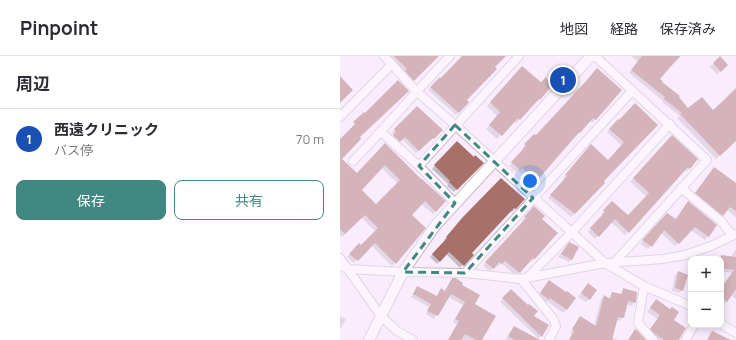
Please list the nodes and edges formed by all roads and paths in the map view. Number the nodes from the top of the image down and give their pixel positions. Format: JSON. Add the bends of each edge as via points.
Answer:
{"nodes":[{"id":1,"x":384,"y":56,"type":"edge"},
{"id":2,"x":450,"y":56,"type":"edge"},
{"id":3,"x":519,"y":56,"type":"edge"},
{"id":4,"x":591,"y":56,"type":"edge"},
{"id":5,"x":595,"y":56,"type":"edge"},
{"id":6,"x":392,"y":64,"type":"junction"},
{"id":7,"x":416,"y":91,"type":"junction"},
{"id":8,"x":632,"y":91,"type":"junction"},
{"id":9,"x":340,"y":117,"type":"edge"},
{"id":10,"x":670,"y":124,"type":"junction"},
{"id":11,"x":455,"y":125,"type":"junction"},
{"id":12,"x":381,"y":132,"type":"junction"},
{"id":13,"x":494,"y":160,"type":"junction"},
{"id":14,"x":353,"y":161,"type":"dead end"},
{"id":15,"x":419,"y":166,"type":"junction"},
{"id":16,"x":681,"y":188,"type":"junction"},
{"id":17,"x":534,"y":198,"type":"junction"},
{"id":18,"x":455,"y":203,"type":"junction"},
{"id":19,"x":572,"y":232,"type":"junction"},
{"id":20,"x":734,"y":234,"type":"edge"},
{"id":21,"x":340,"y":258,"type":"edge"},
{"id":22,"x":615,"y":262,"type":"junction"},
{"id":23,"x":605,"y":263,"type":"junction"},
{"id":24,"x":344,"y":268,"type":"edge"},
{"id":25,"x":403,"y":272,"type":"junction"},
{"id":26,"x":465,"y":273,"type":"junction"},
{"id":27,"x":524,"y":278,"type":"junction"},
{"id":28,"x":644,"y":286,"type":"junction"},
{"id":29,"x":688,"y":305,"type":"edge"},
{"id":30,"x":381,"y":316,"type":"junction"},
{"id":31,"x":724,"y":326,"type":"edge"},
{"id":32,"x":692,"y":328,"type":"edge"},
{"id":33,"x":736,"y":333,"type":"edge"},
{"id":34,"x":369,"y":340,"type":"edge"},
{"id":35,"x":413,"y":340,"type":"edge"},
{"id":36,"x":549,"y":340,"type":"edge"},
{"id":37,"x":653,"y":340,"type":"edge"},
{"id":38,"x":686,"y":340,"type":"edge"}],
"edges":[{"from":1,"to":6,"type":"street"},
{"from":2,"to":7,"type":"street"},
{"from":3,"to":11,"type":"street"},
{"from":4,"to":13,"type":"street"},
{"from":5,"to":8,"type":"street"},
{"from":6,"to":7,"type":"street"},
{"from":6,"to":9,"type":"street"},
{"from":7,"to":11,"type":"street"},
{"from":7,"to":12,"type":"street"},
{"from":8,"to":10,"type":"street"},
{"from":8,"to":17,"type":"street"},
{"from":10,"to":16,"type":"street","via":[[707,160]]},
{"from":10,"to":19,"type":"street"},
{"from":11,"to":13,"type":"street"},
{"from":11,"to":15,"type":"street"},
{"from":12,"to":14,"type":"street"},
{"from":12,"to":15,"type":"street"},
{"from":13,"to":17,"type":"street"},
{"from":13,"to":18,"type":"street"},
{"from":15,"to":18,"type":"street"},
{"from":16,"to":20,"type":"street"},
{"from":16,"to":22,"type":"street"},
{"from":17,"to":19,"type":"street"},
{"from":17,"to":26,"type":"street"},
{"from":18,"to":25,"type":"street","via":[[435,226]]},
{"from":19,"to":23,"type":"street"},
{"from":19,"to":27,"type":"street"},
{"from":20,"to":22,"type":"street","via":[[685,255]]},
{"from":21,"to":24,"type":"street"},
{"from":22,"to":23,"type":"street"},
{"from":23,"to":27,"type":"street"},
{"from":23,"to":28,"type":"street"},
{"from":24,"to":25,"type":"street"},
{"from":24,"to":30,"type":"street"},
{"from":25,"to":26,"type":"street"},
{"from":25,"to":30,"type":"street"},
{"from":26,"to":27,"type":"street"},
{"from":27,"to":36,"type":"street","via":[[554,320],[556,326]]},
{"from":28,"to":29,"type":"street"},
{"from":28,"to":37,"type":"street","via":[[638,323]]},
{"from":30,"to":34,"type":"street"},
{"from":30,"to":35,"type":"street","via":[[397,331]]},
{"from":31,"to":33,"type":"street"},
{"from":32,"to":38,"type":"street"}]}
